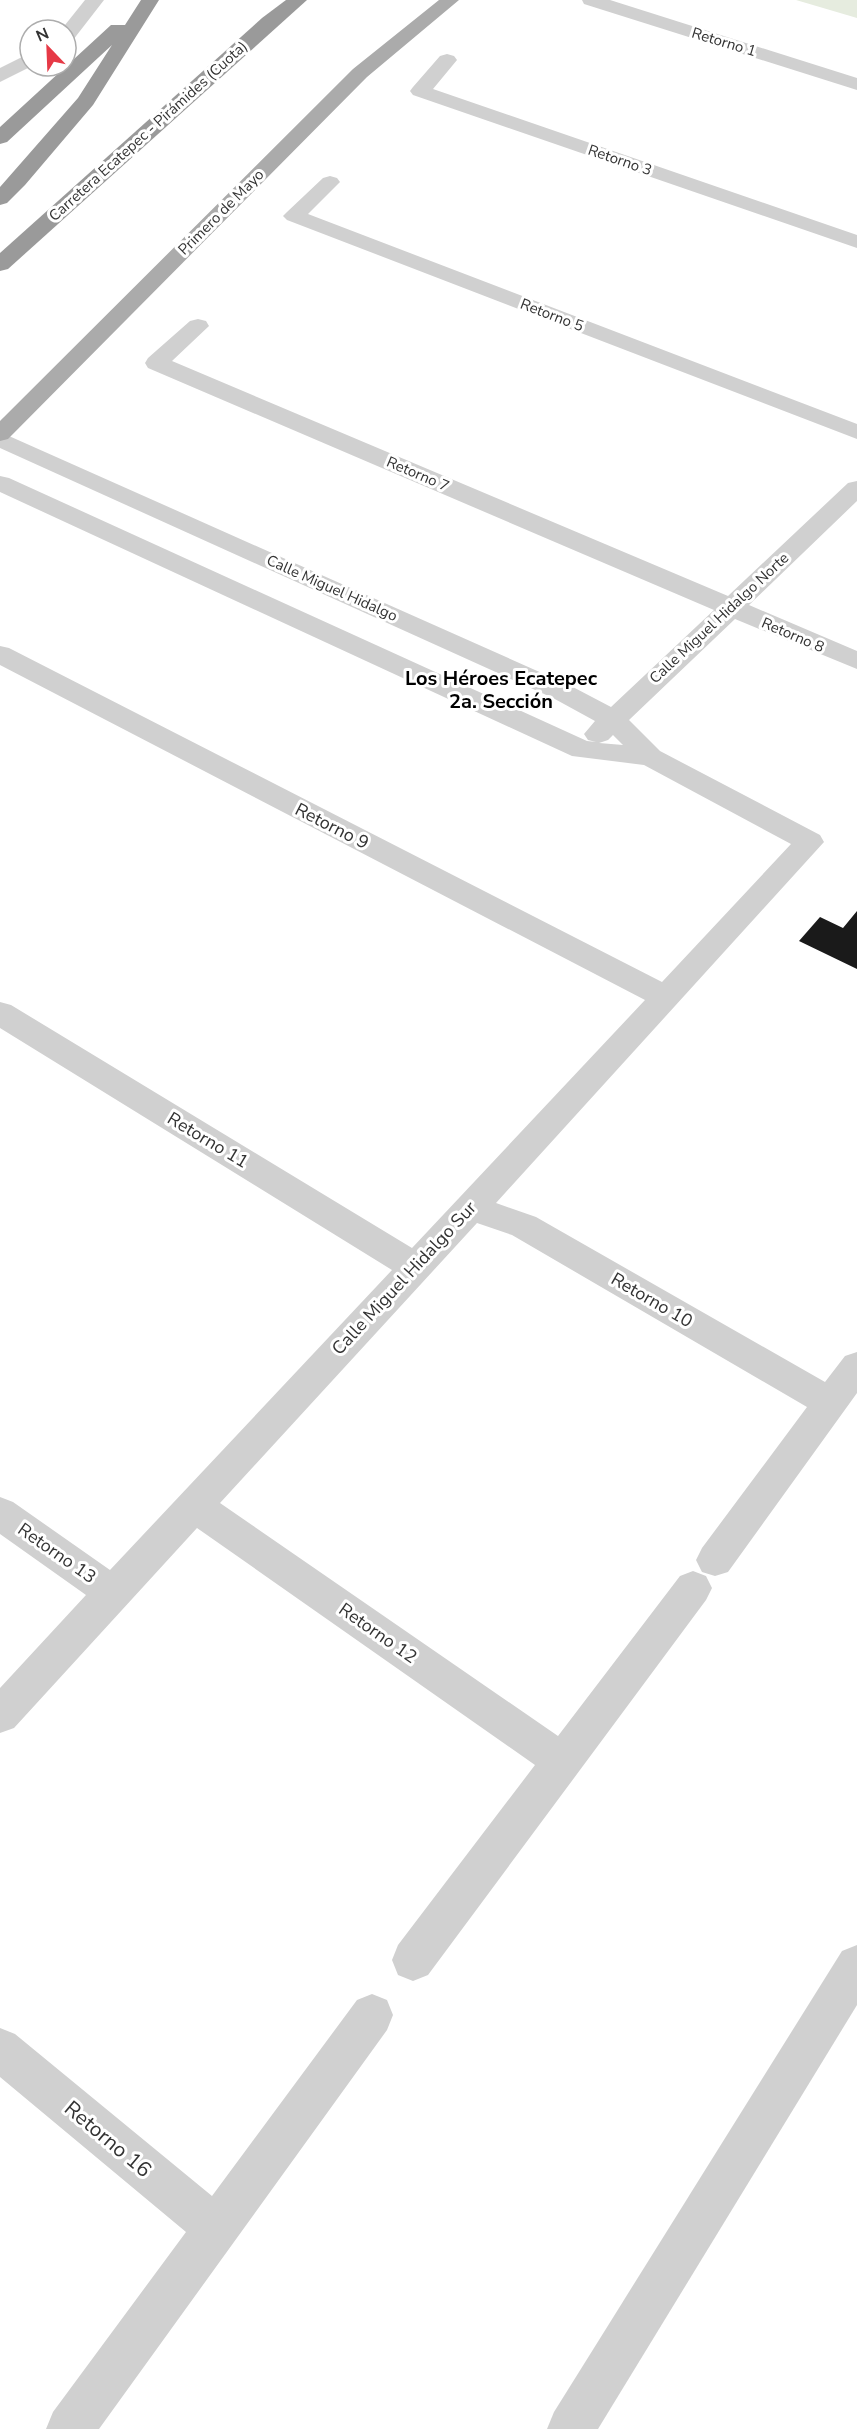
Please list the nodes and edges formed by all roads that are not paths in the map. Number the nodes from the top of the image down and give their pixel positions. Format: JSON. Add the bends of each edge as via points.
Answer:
{"nodes":[{"id":1,"x":95,"y":0,"type":"edge"},
{"id":2,"x":150,"y":0,"type":"edge"},
{"id":3,"x":298,"y":0,"type":"edge"},
{"id":4,"x":450,"y":0,"type":"edge"},
{"id":5,"x":591,"y":0,"type":"edge"},
{"id":6,"x":78,"y":21,"type":"edge"},
{"id":7,"x":447,"y":60,"type":"dead end"},
{"id":8,"x":18,"y":66,"type":"edge"},
{"id":9,"x":0,"y":76,"type":"edge"},
{"id":10,"x":857,"y":84,"type":"edge"},
{"id":11,"x":0,"y":138,"type":"edge"},
{"id":12,"x":330,"y":182,"type":"dead end"},
{"id":13,"x":0,"y":198,"type":"edge"},
{"id":14,"x":857,"y":242,"type":"edge"},
{"id":15,"x":0,"y":264,"type":"edge"},
{"id":16,"x":198,"y":326,"type":"dead end"},
{"id":17,"x":857,"y":432,"type":"edge"},
{"id":18,"x":0,"y":434,"type":"edge"},
{"id":19,"x":0,"y":439,"type":"edge"},
{"id":20,"x":0,"y":483,"type":"edge"},
{"id":21,"x":857,"y":488,"type":"edge"},
{"id":22,"x":146,"y":504,"type":"junction"},
{"id":23,"x":109,"y":532,"type":"junction"},
{"id":24,"x":730,"y":608,"type":"junction"},
{"id":25,"x":0,"y":654,"type":"edge"},
{"id":26,"x":857,"y":661,"type":"edge"},
{"id":27,"x":613,"y":719,"type":"junction"},
{"id":28,"x":582,"y":750,"type":"junction"},
{"id":29,"x":650,"y":756,"type":"junction"},
{"id":30,"x":810,"y":842,"type":"joint"},
{"id":31,"x":665,"y":997,"type":"junction"},
{"id":32,"x":0,"y":1012,"type":"edge"},
{"id":33,"x":470,"y":1207,"type":"junction"},
{"id":34,"x":415,"y":1266,"type":"junction"},
{"id":35,"x":857,"y":1366,"type":"edge"},
{"id":36,"x":830,"y":1403,"type":"junction"},
{"id":37,"x":194,"y":1506,"type":"junction"},
{"id":38,"x":0,"y":1513,"type":"edge"},
{"id":39,"x":113,"y":1593,"type":"junction"},
{"id":40,"x":0,"y":1715,"type":"edge"},
{"id":41,"x":562,"y":1761,"type":"junction"},
{"id":42,"x":413,"y":1960,"type":"dead end"},
{"id":43,"x":857,"y":1966,"type":"edge"},
{"id":44,"x":372,"y":2015,"type":"dead end"},
{"id":45,"x":0,"y":2049,"type":"edge"},
{"id":46,"x":217,"y":2229,"type":"junction"},
{"id":47,"x":70,"y":2429,"type":"edge"},
{"id":48,"x":571,"y":2429,"type":"edge"}],
"edges":[{"from":1,"to":6,"type":"street"},
{"from":2,"to":11,"type":"highway"},
{"from":2,"to":13,"type":"highway","via":[[86,101]]},
{"from":3,"to":15,"type":"highway","name":"Carretera Ecatepec - Pirámides (Cuota)"},
{"from":4,"to":18,"type":"main road","name":"Primero de Mayo","via":[[360,73]]},
{"from":5,"to":10,"type":"street","name":"Retorno 1"},
{"from":7,"to":14,"type":"street","name":"Retorno 3","via":[[420,91]]},
{"from":8,"to":9,"type":"street"},
{"from":12,"to":17,"type":"street","name":"Retorno 5","via":[[294,216]]},
{"from":16,"to":24,"type":"street","name":"Retorno 7","via":[[156,363]]},
{"from":19,"to":22,"type":"street","name":"Calle Miguel Hidalgo"},
{"from":20,"to":23,"type":"street","name":"Calle Miguel Hidalgo"},
{"from":21,"to":24,"type":"street","name":"Calle Miguel Hidalgo Norte"},
{"from":22,"to":23,"type":"street"},
{"from":22,"to":27,"type":"street","name":"Calle Miguel Hidalgo","via":[[562,692]]},
{"from":23,"to":28,"type":"street","name":"Calle Miguel Hidalgo"},
{"from":24,"to":26,"type":"street","name":"Retorno 8"},
{"from":24,"to":27,"type":"street","name":"Calle Miguel Hidalgo Norte"},
{"from":25,"to":31,"type":"street","name":"Retorno 9"},
{"from":27,"to":28,"type":"street","name":"Calle Miguel Hidalgo Norte"},
{"from":27,"to":29,"type":"street","name":"Calle Miguel Hidalgo"},
{"from":28,"to":29,"type":"street","name":"Calle Miguel Hidalgo"},
{"from":29,"to":30,"type":"street","name":"Calle Miguel Hidalgo"},
{"from":30,"to":31,"type":"street","name":"Calle Miguel Hidalgo Sur"},
{"from":31,"to":33,"type":"street","name":"Calle Miguel Hidalgo Sur"},
{"from":32,"to":34,"type":"street","name":"Retorno 11"},
{"from":33,"to":34,"type":"street","name":"Calle Miguel Hidalgo Sur"},
{"from":33,"to":36,"type":"street","name":"Retorno 10","via":[[524,1226]]},
{"from":34,"to":37,"type":"street","name":"Calle Miguel Hidalgo Sur"},
{"from":35,"to":36,"type":"street"},
{"from":36,"to":41,"type":"street"},
{"from":37,"to":39,"type":"street","name":"Calle Miguel Hidalgo Sur"},
{"from":37,"to":41,"type":"street","name":"Retorno 12"},
{"from":38,"to":39,"type":"street","name":"Retorno 13"},
{"from":39,"to":40,"type":"street","name":"Calle Miguel Hidalgo Sur"},
{"from":41,"to":42,"type":"street"},
{"from":43,"to":48,"type":"street"},
{"from":44,"to":46,"type":"street"},
{"from":45,"to":46,"type":"street","name":"Retorno 16"},
{"from":46,"to":47,"type":"street"}]}
